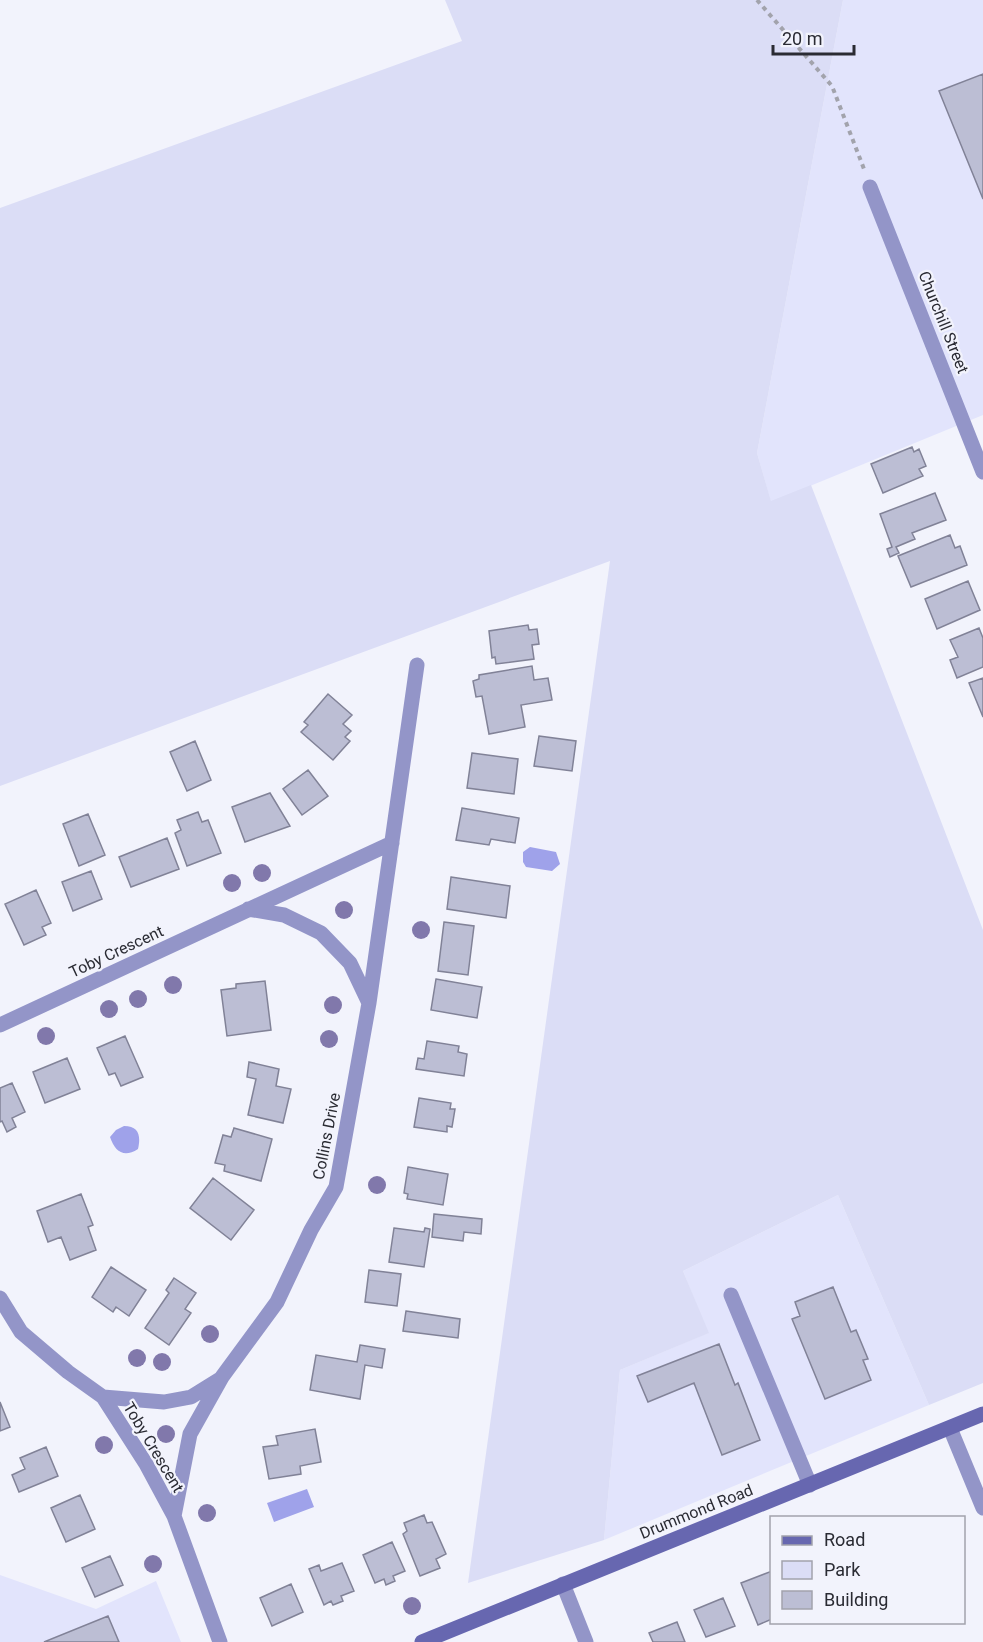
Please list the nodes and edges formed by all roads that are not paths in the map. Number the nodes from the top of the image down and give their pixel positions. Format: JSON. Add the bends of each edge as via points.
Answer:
{"nodes":[{"id":1,"x":870,"y":187,"type":"road end"},
{"id":2,"x":983,"y":472,"type":"edge"},
{"id":3,"x":417,"y":665,"type":"dead end"},
{"id":4,"x":392,"y":843,"type":"junction"},
{"id":5,"x":248,"y":909,"type":"junction"},
{"id":6,"x":369,"y":1003,"type":"junction"},
{"id":7,"x":0,"y":1025,"type":"edge"},
{"id":8,"x":731,"y":1295,"type":"dead end"},
{"id":9,"x":0,"y":1298,"type":"edge"},
{"id":10,"x":222,"y":1377,"type":"junction"},
{"id":11,"x":103,"y":1397,"type":"junction"},
{"id":12,"x":983,"y":1414,"type":"edge"},
{"id":13,"x":950,"y":1428,"type":"junction"},
{"id":14,"x":810,"y":1485,"type":"junction"},
{"id":15,"x":981,"y":1500,"type":"edge"},
{"id":16,"x":174,"y":1516,"type":"junction"},
{"id":17,"x":563,"y":1584,"type":"junction"},
{"id":18,"x":220,"y":1642,"type":"edge"},
{"id":19,"x":422,"y":1642,"type":"edge"},
{"id":20,"x":586,"y":1642,"type":"edge"}],
"edges":[{"from":1,"to":2,"type":"street","name":"Churchill Street"},
{"from":3,"to":4,"type":"street","name":"Collins Drive"},
{"from":4,"to":5,"type":"street","name":"Toby Crescent"},
{"from":4,"to":6,"type":"street","name":"Collins Drive"},
{"from":5,"to":6,"type":"street","via":[[284,915],[321,933],[350,963]]},
{"from":5,"to":7,"type":"street","name":"Toby Crescent"},
{"from":6,"to":10,"type":"street","name":"Collins Drive","via":[[336,1187],[277,1302]]},
{"from":8,"to":14,"type":"street"},
{"from":9,"to":11,"type":"street","name":"Toby Crescent","via":[[21,1332]]},
{"from":10,"to":11,"type":"street","name":"Toby Crescent","via":[[191,1397],[164,1402]]},
{"from":10,"to":16,"type":"street","name":"Collins Drive","via":[[190,1434]]},
{"from":11,"to":16,"type":"street","name":"Toby Crescent","via":[[147,1464]]},
{"from":12,"to":13,"type":"main road","name":"Drummond Road"},
{"from":13,"to":14,"type":"main road","name":"Drummond Road"},
{"from":13,"to":15,"type":"street"},
{"from":14,"to":17,"type":"main road","name":"Drummond Road"},
{"from":16,"to":18,"type":"street"},
{"from":17,"to":19,"type":"main road","name":"Drummond Road"},
{"from":17,"to":20,"type":"street"}]}
